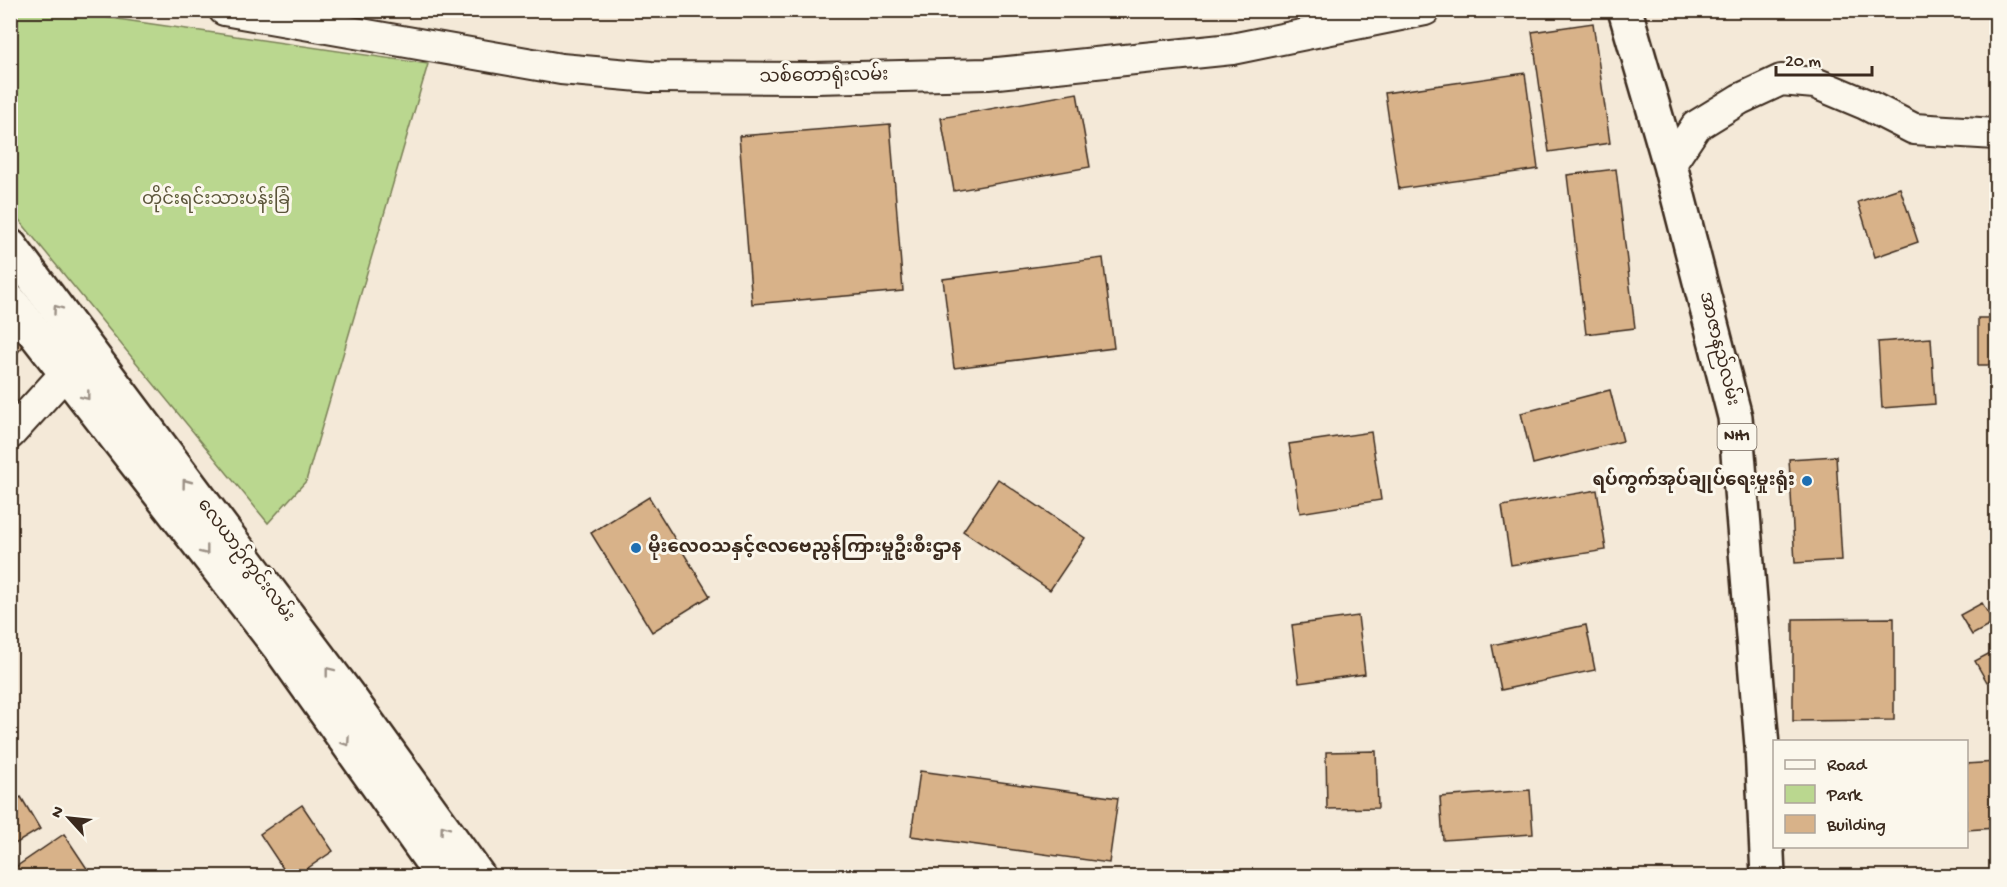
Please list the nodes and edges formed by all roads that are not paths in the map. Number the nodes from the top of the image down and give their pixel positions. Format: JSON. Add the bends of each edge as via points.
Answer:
{"nodes":[{"id":1,"x":224,"y":10,"type":"edge"},
{"id":2,"x":1425,"y":10,"type":"edge"},
{"id":3,"x":1625,"y":10,"type":"edge"},
{"id":4,"x":1996,"y":134,"type":"edge"},
{"id":5,"x":1670,"y":165,"type":"junction"},
{"id":6,"x":10,"y":246,"type":"edge"},
{"id":7,"x":10,"y":301,"type":"edge"},
{"id":8,"x":76,"y":360,"type":"junction"},
{"id":9,"x":10,"y":434,"type":"edge"},
{"id":10,"x":442,"y":876,"type":"edge"},
{"id":11,"x":478,"y":876,"type":"edge"},
{"id":12,"x":1768,"y":876,"type":"edge"}],
"edges":[{"from":1,"to":2,"type":"street","name":"သစ်တောရုံးလမ်း","via":[[561,69],[651,77],[815,78],[988,74],[1232,49]]},
{"from":3,"to":5,"type":"main road","name":"အာဇာနည်လမ်း","number":"NH1"},
{"from":4,"to":5,"type":"street","via":[[1914,129],[1815,83],[1781,80],[1696,126]]},
{"from":5,"to":12,"type":"main road","name":"အာဇာနည်လမ်း","number":"NH1","via":[[1735,417],[1762,747]]},
{"from":8,"to":6,"type":"main road","name":"လေယာဉ်ကွင်းလမ်း","one_way":true},
{"from":7,"to":8,"type":"main road","name":"လေယာဉ်ကွင်းလမ်း"},
{"from":8,"to":9,"type":"street"},
{"from":8,"to":10,"type":"main road","name":"လေယာဉ်ကွင်းလမ်း","one_way":true},
{"from":11,"to":8,"type":"main road","name":"လေယာဉ်ကွင်းလမ်း","one_way":true,"via":[[351,700]]}]}
